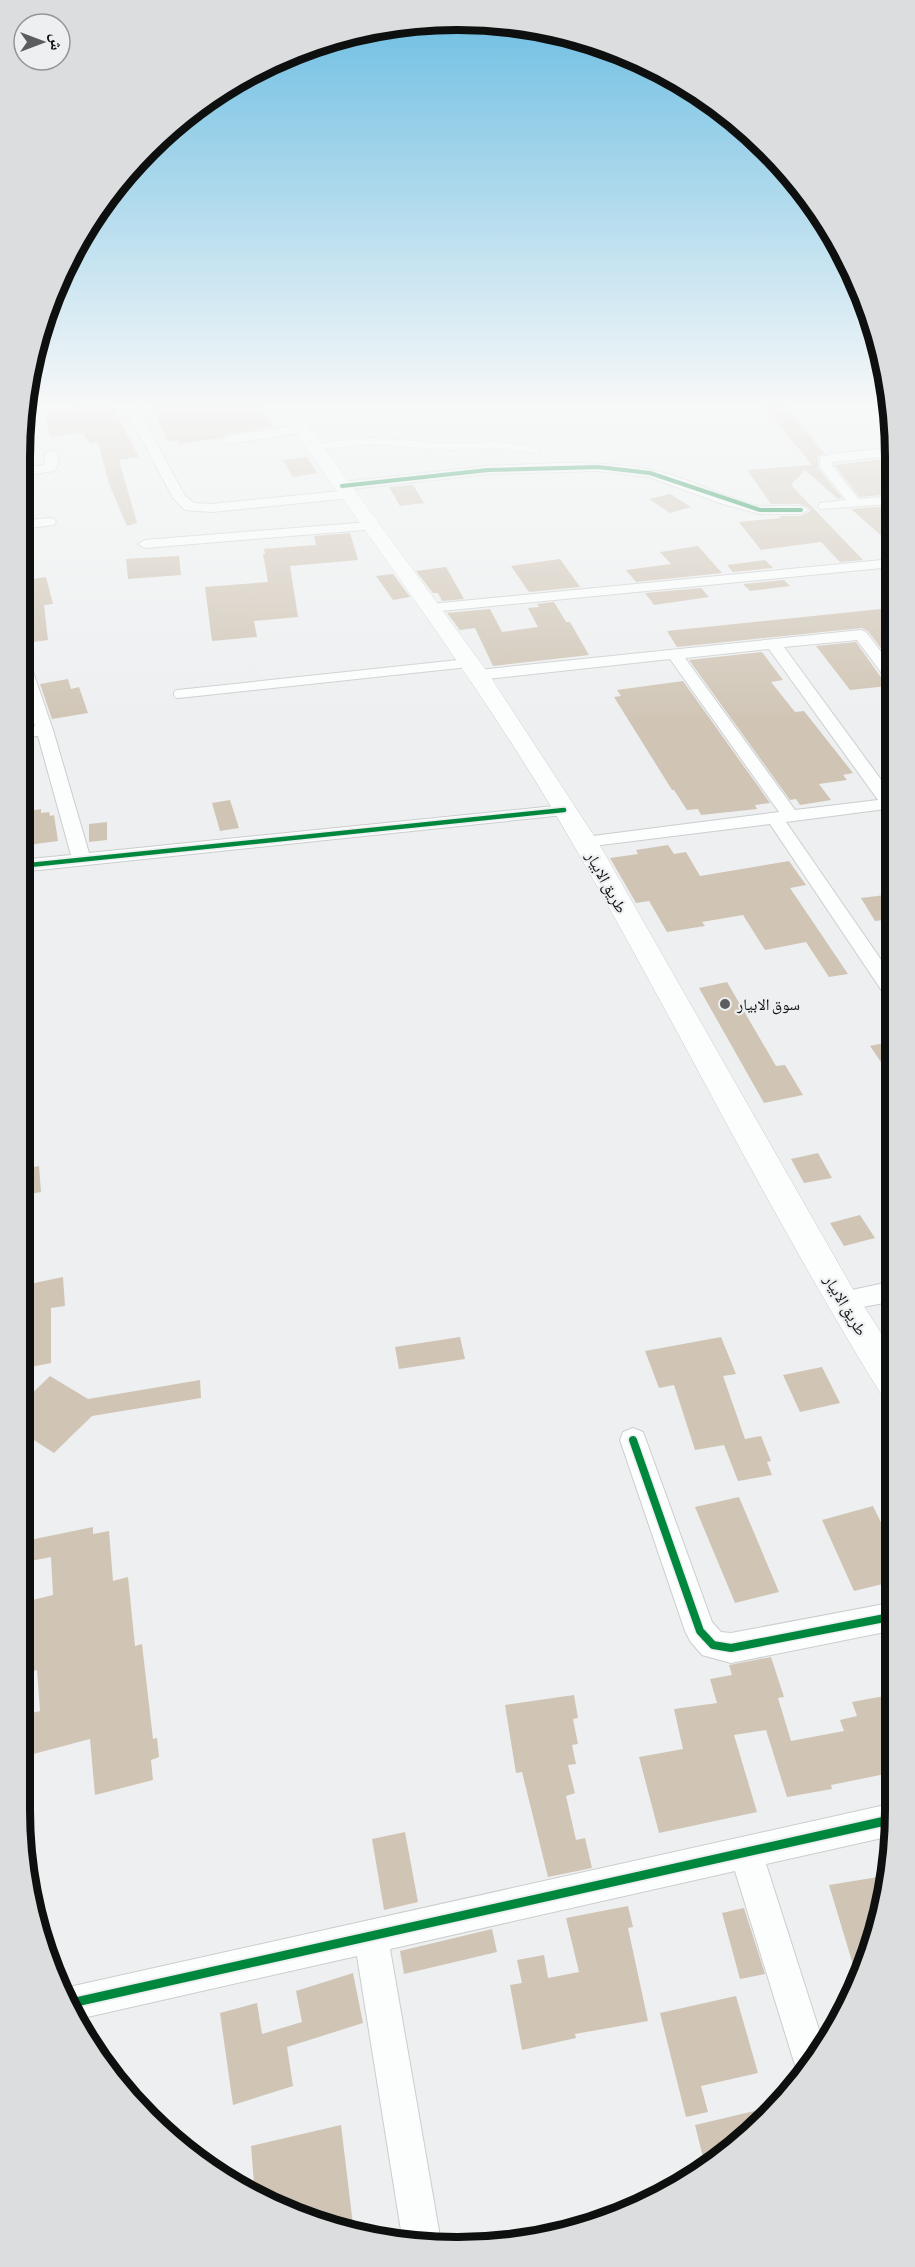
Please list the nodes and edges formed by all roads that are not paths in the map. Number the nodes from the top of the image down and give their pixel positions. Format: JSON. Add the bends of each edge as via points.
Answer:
{"nodes":[{"id":1,"x":359,"y":510,"type":"edge"},
{"id":2,"x":760,"y":510,"type":"edge"},
{"id":3,"x":801,"y":510,"type":"dead end"},
{"id":4,"x":49,"y":522,"type":"dead end"},
{"id":5,"x":30,"y":524,"type":"edge"},
{"id":6,"x":370,"y":526,"type":"junction"},
{"id":7,"x":145,"y":544,"type":"dead end"},
{"id":8,"x":885,"y":564,"type":"edge"},
{"id":9,"x":431,"y":608,"type":"junction"},
{"id":10,"x":774,"y":645,"type":"junction"},
{"id":11,"x":674,"y":654,"type":"junction"},
{"id":12,"x":885,"y":667,"type":"edge"},
{"id":13,"x":473,"y":669,"type":"junction"},
{"id":14,"x":30,"y":686,"type":"edge"},
{"id":15,"x":178,"y":693,"type":"dead end"},
{"id":16,"x":45,"y":730,"type":"junction"},
{"id":17,"x":30,"y":731,"type":"edge"},
{"id":18,"x":885,"y":795,"type":"edge"},
{"id":19,"x":885,"y":804,"type":"edge"},
{"id":20,"x":564,"y":810,"type":"junction"},
{"id":21,"x":782,"y":816,"type":"junction"},
{"id":22,"x":585,"y":842,"type":"junction"},
{"id":23,"x":82,"y":860,"type":"junction"},
{"id":24,"x":30,"y":865,"type":"edge"},
{"id":25,"x":885,"y":980,"type":"edge"},
{"id":26,"x":885,"y":1293,"type":"edge"},
{"id":27,"x":842,"y":1301,"type":"junction"},
{"id":28,"x":885,"y":1369,"type":"edge"},
{"id":29,"x":633,"y":1440,"type":"dead end"},
{"id":30,"x":885,"y":1618,"type":"edge"},
{"id":31,"x":885,"y":1821,"type":"edge"},
{"id":32,"x":746,"y":1852,"type":"junction"},
{"id":33,"x":371,"y":1936,"type":"junction"},
{"id":34,"x":76,"y":2002,"type":"edge"},
{"id":35,"x":809,"y":2053,"type":"edge"},
{"id":36,"x":421,"y":2235,"type":"edge"}],
"edges":[{"from":1,"to":6,"type":"main road","name":"طريق الابيار"},
{"from":2,"to":3,"type":"street"},
{"from":4,"to":5,"type":"street"},
{"from":6,"to":7,"type":"street"},
{"from":6,"to":9,"type":"main road","name":"طريق الابيار"},
{"from":8,"to":9,"type":"street"},
{"from":9,"to":13,"type":"main road","name":"طريق الابيار"},
{"from":10,"to":11,"type":"street"},
{"from":10,"to":12,"type":"street","via":[[861,635]]},
{"from":10,"to":18,"type":"street"},
{"from":11,"to":13,"type":"street"},
{"from":11,"to":21,"type":"street"},
{"from":13,"to":15,"type":"lane"},
{"from":13,"to":20,"type":"main road","name":"طريق الابيار"},
{"from":14,"to":16,"type":"street"},
{"from":16,"to":17,"type":"street"},
{"from":16,"to":23,"type":"street"},
{"from":19,"to":21,"type":"street"},
{"from":20,"to":22,"type":"main road","name":"طريق الابيار"},
{"from":20,"to":23,"type":"street"},
{"from":21,"to":22,"type":"street"},
{"from":21,"to":25,"type":"street"},
{"from":22,"to":27,"type":"main road","name":"طريق الابيار"},
{"from":23,"to":24,"type":"street"},
{"from":26,"to":27,"type":"street"},
{"from":27,"to":28,"type":"main road","name":"طريق الابيار"},
{"from":29,"to":30,"type":"street","via":[[700,1631],[713,1645],[731,1648]]},
{"from":31,"to":32,"type":"street"},
{"from":32,"to":33,"type":"street"},
{"from":32,"to":35,"type":"street"},
{"from":33,"to":34,"type":"street"},
{"from":33,"to":36,"type":"street"}]}
